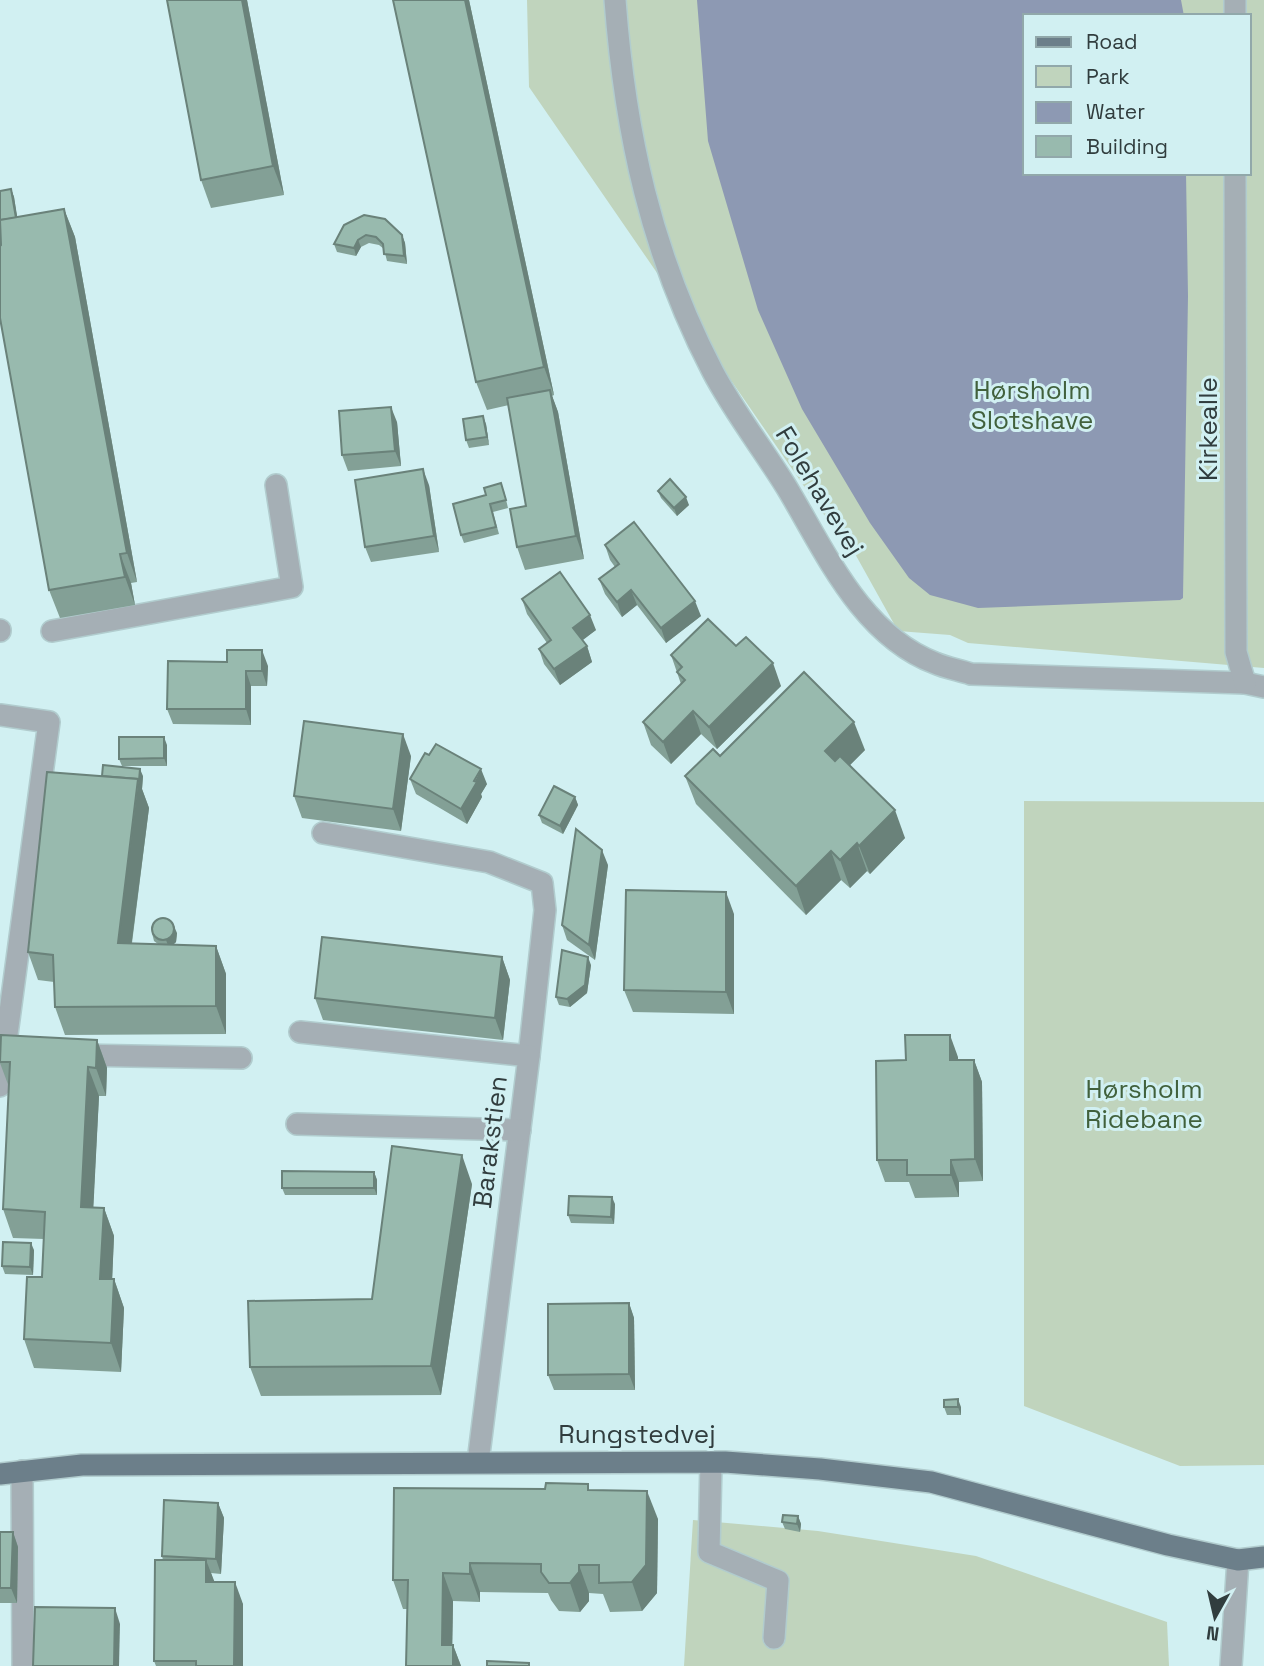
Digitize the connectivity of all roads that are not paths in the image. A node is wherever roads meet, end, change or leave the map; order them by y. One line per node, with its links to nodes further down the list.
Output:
1 (615, 0): 5 (street, Folehavevej)
2 (1236, 175): 5 (street, Kirkealle)
3 (276, 485): 4 (street)
4 (52, 631)
5 (1255, 685)
6 (0, 715): 9 (street)
7 (323, 833): 12 (street)
8 (300, 1032): 12 (street, Barakstien)
9 (4, 1054): 10 (street); 14 (street)
10 (32, 1055)
11 (60, 1055): 13 (street)
12 (529, 1056): 16 (street, Barakstien)
13 (242, 1058)
14 (0, 1086)
15 (297, 1124): 16 (street)
16 (520, 1130): 17 (street, Barakstien)
17 (478, 1462): 18 (main road, Rungstedvej); 19 (main road, Rungstedvej)
18 (711, 1462): 22 (main road, Rungstedvej); 23 (street)
19 (22, 1471): 20 (main road, Rungstedvej); 24 (street)
20 (0, 1474)
21 (1264, 1557): 22 (main road, Rungstedvej)
22 (1238, 1560): 25 (street)
23 (774, 1637)
24 (23, 1666)
25 (1231, 1666)

